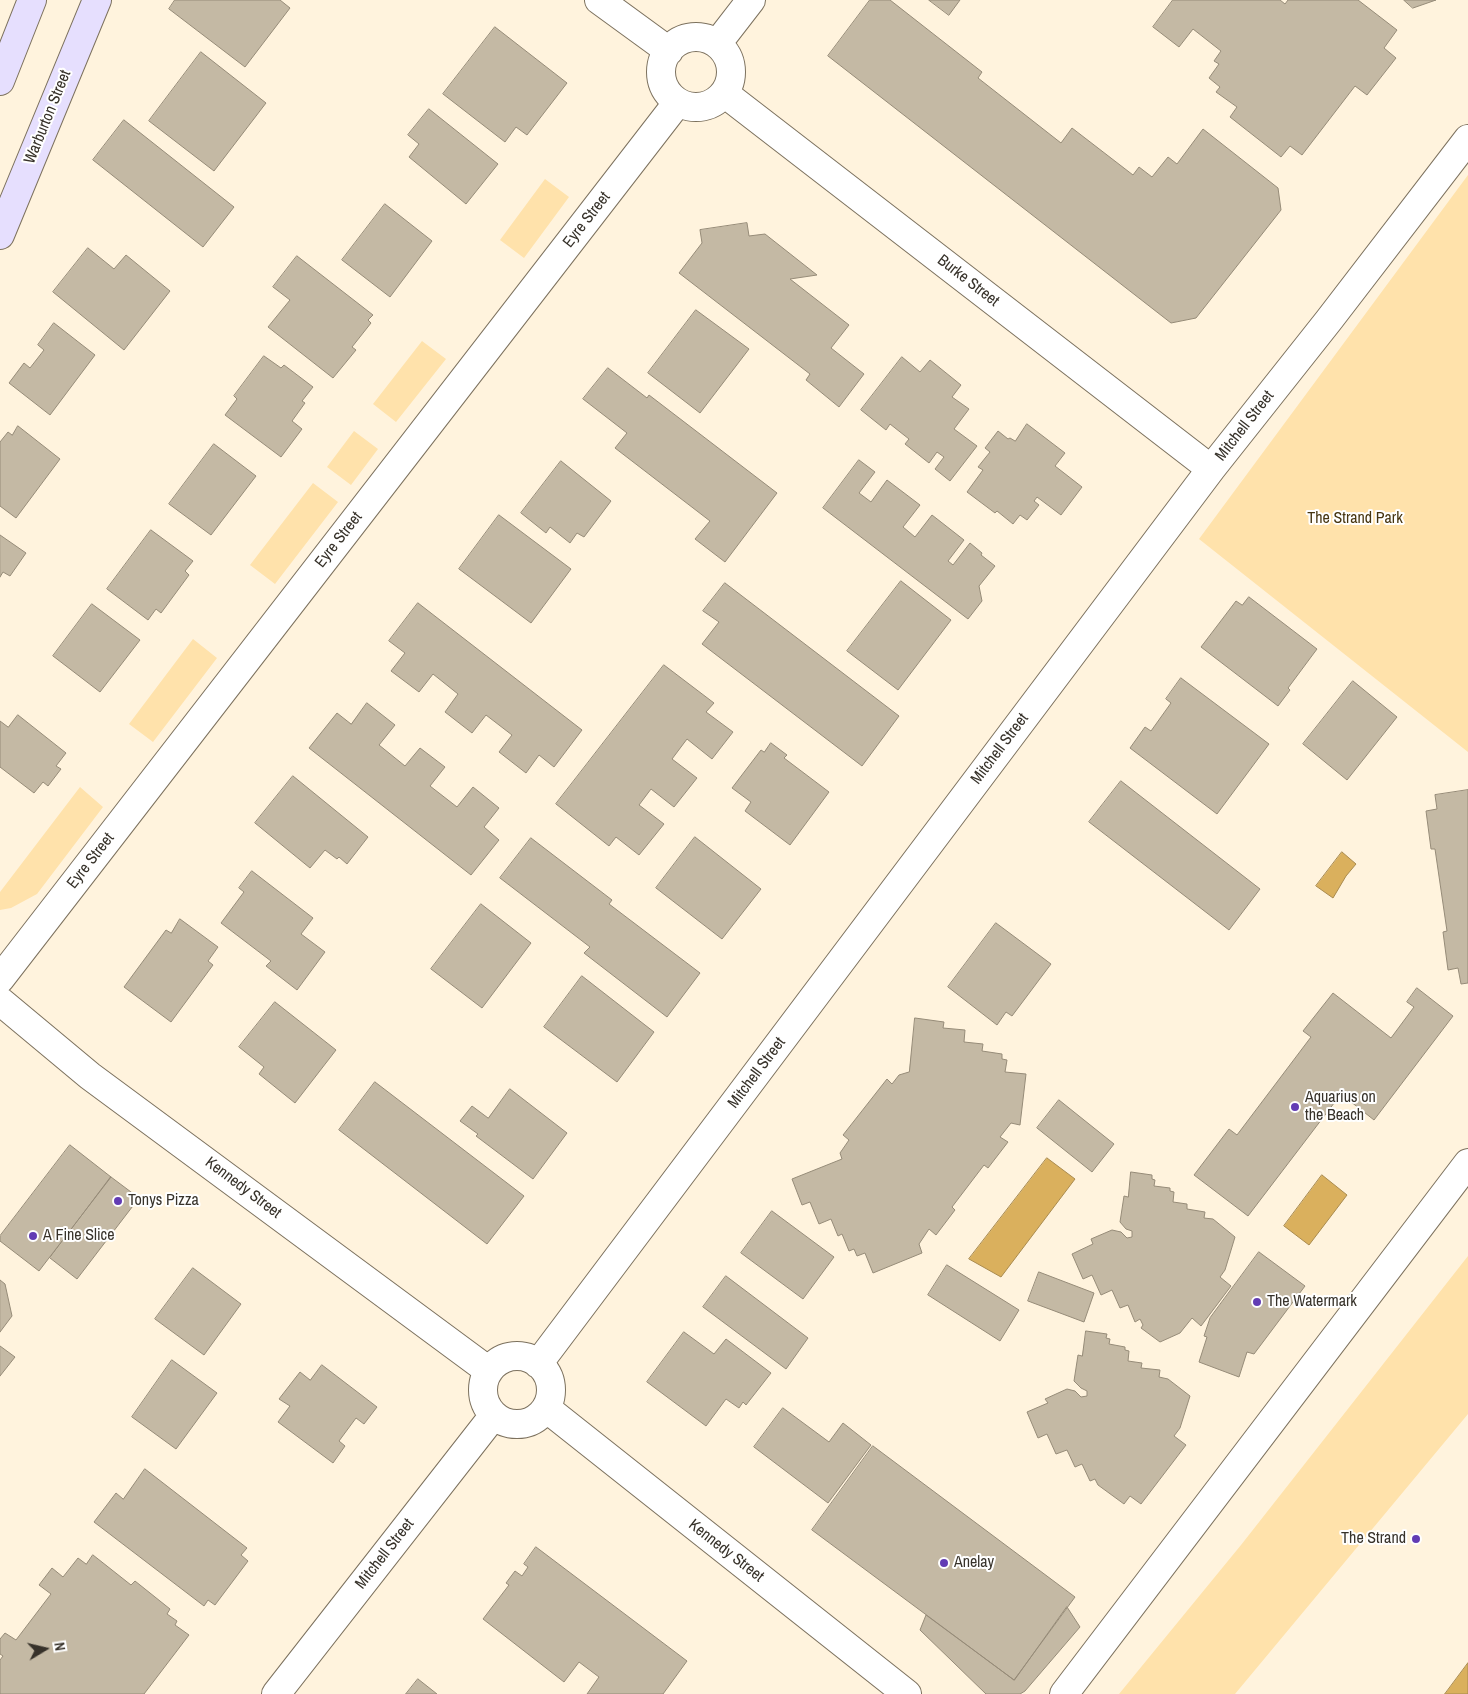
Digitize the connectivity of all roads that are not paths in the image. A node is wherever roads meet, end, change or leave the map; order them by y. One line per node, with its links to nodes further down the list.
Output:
1 (32, 0): 7 (main road)
2 (97, 0): 11 (main road, Warburton Street)
3 (599, 0): 6 (street)
4 (750, 0): 5 (street)
5 (717, 44): 6 (street); 8 (street)
6 (669, 51): 9 (street)
7 (0, 81)
8 (724, 93): 9 (street); 12 (street, Burke Street)
9 (678, 102): 13 (street, Eyre Street)
10 (1468, 139): 12 (street, Mitchell Street)
11 (0, 235)
12 (1211, 469): 16 (street, Mitchell Street)
13 (0, 979)
14 (0, 1002): 17 (street, Kennedy Street)
15 (1468, 1163): 22 (street)
16 (538, 1364): 17 (street); 18 (street)
17 (489, 1371): 19 (street)
18 (546, 1408): 19 (street); 21 (street, Kennedy Street)
19 (494, 1415): 20 (street, Mitchell Street)
20 (276, 1694)
21 (907, 1694)
22 (1064, 1694)

